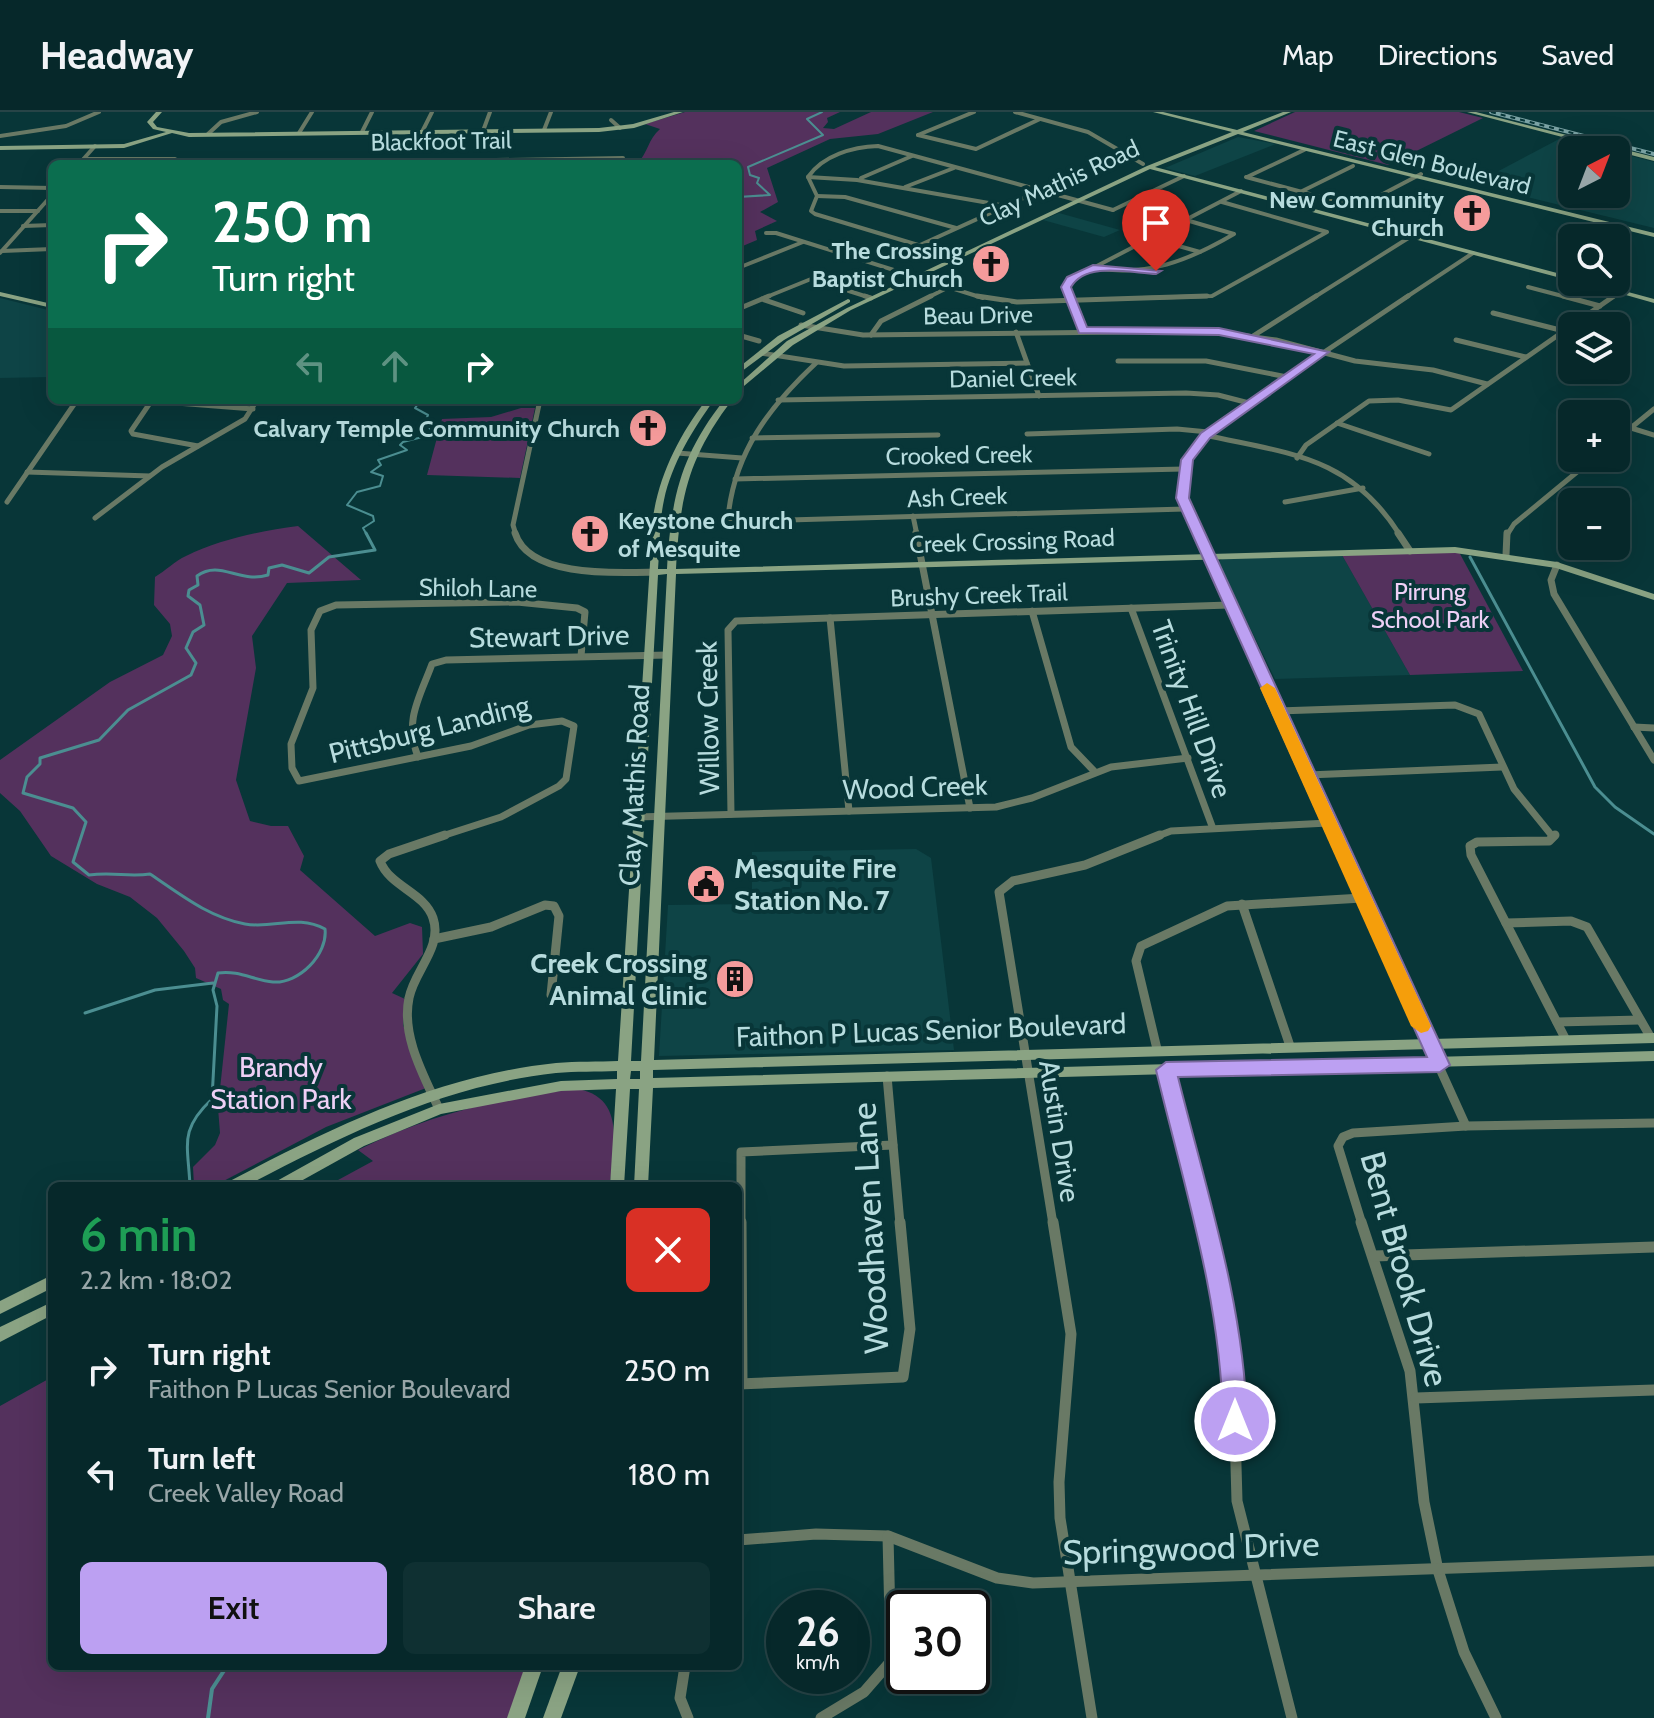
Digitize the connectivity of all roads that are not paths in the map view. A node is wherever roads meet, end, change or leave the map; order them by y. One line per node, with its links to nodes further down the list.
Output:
1 (99, 112): 20 (street)
2 (159, 112): 27 (street)
3 (257, 112): 30 (street)
4 (312, 112): 28 (street)
5 (372, 112): 25 (street)
6 (432, 112): 26 (street)
7 (490, 112): 23 (street)
8 (551, 112): 22 (street)
9 (680, 112): 21 (street)
10 (974, 112): 32 (street)
11 (1015, 112): 17 (street)
12 (1156, 112): 24 (street, East Glen Boulevard)
13 (1171, 112): 24 (street, East Glen Boulevard)
14 (1275, 112): 24 (street, Clay Mathis Road)
15 (1288, 112): 24 (street, Clay Mathis Road)
16 (1470, 112): 41 (street)
17 (1041, 118): 32 (street); 46 (street)
18 (42, 120): 20 (street)
19 (611, 120): 21 (street)
20 (58, 126): 31 (street)
21 (620, 128): 22 (street)
22 (544, 130): 23 (street)
23 (483, 131): 26 (street)
24 (1235, 131): 35 (street, East Glen Boulevard); 45 (street, East Glen Boulevard); 46 (street, Clay Mathis Road)
25 (362, 132): 26 (street); 28 (street)
26 (422, 132)
27 (169, 133): 30 (street); 33 (street)
28 (299, 133): 30 (street)
29 (998, 133): 32 (street)
30 (208, 134)
31 (0, 136)
32 (1008, 136)
33 (95, 146): 34 (street); 40 (street)
34 (0, 148)
35 (1304, 150): 37 (street, East Glen Boulevard); 58 (street)
36 (913, 156): 48 (street); 51 (street); 52 (street)
37 (1333, 156): 45 (street); 49 (street, East Glen Boulevard)
38 (539, 157): 39 (street, Blackfoot Trail); 43 (street, Blackfoot Trail); 44 (street)
39 (623, 158)
40 (84, 159): 42 (street)
41 (1654, 159)
42 (174, 160)
43 (398, 160)
44 (538, 160)
45 (1373, 162): 49 (street, East Glen Boulevard)
46 (1146, 165): 50 (street); 60 (street, Clay Mathis Road); 62 (street, Clay Mathis Road)
47 (1353, 166): 58 (street)
48 (954, 168): 55 (street); 56 (street)
49 (1418, 175): 58 (street); 75 (street, East Glen Boulevard)
50 (1184, 176): 57 (street); 62 (street)
51 (808, 177): 52 (street); 59 (street)
52 (861, 178): 55 (street)
53 (0, 187): 54 (street)
54 (48, 188)
55 (904, 188): 66 (street)
56 (1040, 191): 60 (street); 66 (street)
57 (1241, 191): 64 (street); 65 (street)
58 (1300, 192): 65 (street)
59 (817, 196): 74 (street); 80 (street)
60 (1067, 198): 62 (street); 69 (street, Clay Mathis Road)
61 (48, 199): 63 (street)
62 (1079, 201): 70 (street, Clay Mathis Road)
63 (45, 202): 68 (street)
64 (1222, 202): 71 (street); 100 (street)
65 (1280, 202): 77 (street)
66 (1006, 206): 74 (street)
67 (0, 211): 68 (street)
68 (38, 211): 73 (street)
69 (1031, 215): 70 (street); 84 (street, Clay Mathis Road)
70 (1042, 218): 86 (street, Clay Mathis Road)
71 (1186, 220): 78 (street); 83 (street)
72 (48, 225): 73 (street)
73 (23, 226): 82 (street)
74 (956, 228): 80 (street)
75 (1654, 232)
76 (766, 233): 79 (street)
77 (1410, 237): 85 (street); 116 (street)
78 (1150, 238): 83 (street); 88 (street)
79 (804, 241): 87 (street); 89 (street)
80 (919, 245): 84 (street)
81 (48, 249): 82 (street)
82 (1, 252)
83 (1201, 252): 88 (street)
84 (947, 253): 86 (street); 89 (street, Clay Mathis Road)
85 (1473, 253): 90 (street); 119 (street)
86 (958, 257): 91 (street, Clay Mathis Road)
87 (742, 266)
88 (1093, 268): 100 (street)
89 (906, 273): 91 (street); 95 (street, Clay Mathis Road)
90 (1558, 275)
91 (916, 276): 92 (street); 98 (street, Clay Mathis Road)
92 (949, 287): 100 (street); 113 (street)
93 (1528, 287): 103 (street)
94 (0, 294): 102 (street)
95 (861, 294): 98 (street); 99 (street); 108 (street, Clay Mathis Road)
96 (1630, 295): 101 (street)
97 (1614, 296): 103 (street)
98 (871, 298): 109 (street, Clay Mathis Road)
99 (761, 299): 104 (street); 106 (street)
100 (1071, 301): 111 (street)
101 (1654, 301)
102 (48, 305)
103 (1600, 306): 105 (street)
104 (742, 307)
105 (1591, 312)
106 (803, 313)
107 (1493, 313): 110 (street)
108 (801, 325): 109 (street, Beau Drive); 120 (street, Clay Mathis Road)
109 (812, 329): 113 (street, Beau Drive); 121 (street, Clay Mathis Road)
110 (1558, 329)
111 (1083, 330): 112 (street, Beau Drive); 116 (street, Beau Drive)
112 (1016, 332): 113 (street, Beau Drive); 125 (street)
113 (871, 335)
114 (1558, 335): 122 (street)
115 (742, 336): 118 (street)
116 (1253, 336): 119 (street, Beau Drive)
117 (1456, 340): 122 (street)
118 (759, 341)
119 (1323, 352): 127 (street); 128 (street, Beau Drive)
120 (761, 353): 121 (street); 126 (street, Clay Mathis Road)
121 (773, 356): 124 (street); 129 (street, Clay Mathis Road)
122 (1526, 357): 128 (street)
123 (1118, 361): 127 (street)
124 (816, 363): 125 (street); 131 (street)
125 (1027, 363): 130 (street)
126 (742, 369)
127 (1287, 377): 132 (street)
128 (1487, 384): 142 (street)
129 (742, 385)
130 (1039, 396): 131 (street, Daniel Creek); 132 (street, Daniel Creek)
131 (778, 400): 148 (street)
132 (1249, 403): 145 (street)
133 (74, 404): 156 (street)
134 (150, 404): 149 (street)
135 (190, 404): 140 (street)
136 (255, 404): 140 (street)
137 (539, 404): 172 (street, Creek Crossing Road)
138 (708, 404): 150 (street, Clay Mathis Road)
139 (725, 404): 151 (street, Clay Mathis Road)
140 (253, 409): 149 (street)
141 (1654, 409): 143 (street)
142 (1337, 423): 152 (street); 154 (street)
143 (1631, 428): 147 (street)
144 (1027, 434): 145 (street)
145 (1207, 434): 154 (street); 155 (street)
146 (938, 435): 148 (street)
147 (1654, 435)
148 (752, 438): 153 (street)
149 (198, 446): 158 (street)
150 (677, 453): 151 (street); 172 (street, Clay Mathis Road)
151 (692, 454): 153 (street); 171 (street, Clay Mathis Road)
152 (1429, 454)
153 (742, 458): 159 (street)
154 (1297, 458): 160 (street)
155 (1184, 469): 159 (street, Crooked Creek); 163 (street)
156 (27, 472): 158 (street); 161 (street)
157 (1577, 472): 167 (street)
158 (151, 476): 165 (street)
159 (735, 479): 164 (street, Ash Creek)
160 (1363, 488): 162 (street); 166 (street)
161 (7, 502)
162 (1285, 502)
163 (1185, 509): 164 (street, Ash Creek); 168 (street)
164 (913, 516): 169 (street)
165 (95, 518)
166 (1410, 551): 167 (street, Creek Crossing Road); 168 (street, Creek Crossing Road)
167 (1506, 555): 170 (street, Creek Crossing Road)
168 (1208, 556): 169 (street, Creek Crossing Road); 174 (street)
169 (922, 564): 171 (street, Creek Crossing Road); 177 (street)
170 (1557, 565): 173 (street, Creek Crossing Road); 184 (street)
171 (672, 571): 172 (street, Creek Crossing Road); 181 (street, Clay Mathis Road)
172 (654, 572): 180 (street, Clay Mathis Road)
173 (1653, 595)
174 (1229, 605): 175 (street, Brushy Creek Trail); 183 (street)
175 (1131, 608): 176 (street, Brushy Creek Trail); 189 (street, Trinity Hill Drive)
176 (1032, 611): 177 (street, Brushy Creek Trail); 192 (street)
177 (932, 614): 178 (street, Brushy Creek Trail); 195 (street)
178 (830, 618): 179 (street, Brushy Creek Trail); 196 (street)
179 (732, 622): 197 (street, Willow Creek)
180 (648, 655): 181 (street, Stewart Drive); 182 (street, Stewart Drive); 186 (street, Clay Mathis Road)
181 (668, 655): 187 (street, Clay Mathis Road)
182 (581, 656): 188 (street, Stewart Drive); 194 (street, Shiloh Lane)
183 (1278, 711): 191 (street); 193 (street)
184 (1634, 727): 185 (street); 190 (street)
185 (1654, 728)
186 (642, 745): 187 (street); 198 (street, Clay Mathis Road)
187 (664, 745): 199 (street, Clay Mathis Road)
188 (418, 757): 194 (street, Pittsburg Landing); 207 (street, Pittsburg Landing)
189 (1188, 758): 192 (street, Wood Creek); 201 (street, Trinity Hill Drive)
190 (1654, 760)
191 (1502, 767): 193 (street); 206 (street)
192 (1094, 771): 195 (street, Wood Creek)
193 (1308, 775): 200 (street)
194 (299, 781)
195 (970, 808): 196 (street, Wood Creek)
196 (849, 811): 197 (street, Wood Creek)
197 (731, 814): 199 (street, Wood Creek)
198 (637, 817): 199 (street, Wood Creek); 203 (street, Clay Mathis Road)
199 (661, 817): 202 (street, Clay Mathis Road)
200 (1328, 823): 201 (street, Austin Drive); 204 (street)
201 (1212, 826): 218 (street, Austin Drive)
202 (657, 892): 203 (street); 208 (street, Clay Mathis Road)
203 (633, 894): 209 (street, Clay Mathis Road)
204 (1362, 898): 205 (street); 215 (street)
205 (1242, 904): 216 (street); 217 (street)
206 (1506, 923): 211 (street); 212 (street)
207 (434, 939): 210 (street); 230 (street)
208 (653, 959): 209 (street); 222 (street, Clay Mathis Road)
209 (629, 960): 221 (street, Clay Mathis Road)
210 (551, 995)
211 (1640, 1020): 212 (street); 213 (street)
212 (1557, 1022): 214 (street)
213 (1652, 1038): 214 (street, Faithon P Lucas Senior Boulevard)
214 (1566, 1040): 215 (street, Faithon P Lucas Senior Boulevard)
215 (1430, 1045): 216 (street, Faithon P Lucas Senior Boulevard); 223 (street)
216 (1290, 1046): 217 (street, Faithon P Lucas Senior Boulevard)
217 (1157, 1049): 218 (street, Faithon P Lucas Senior Boulevard)
218 (1025, 1054): 220 (street, Faithon P Lucas Senior Boulevard); 225 (street, Austin Drive)
219 (1654, 1056): 223 (street, Faithon P Lucas Senior Boulevard)
220 (847, 1060): 222 (street, Faithon P Lucas Senior Boulevard); 227 (street)
221 (623, 1064): 222 (street, Faithon P Lucas Senior Boulevard); 229 (street, Clay Mathis Road); 230 (street, Faithon P Lucas Senior Boulevard)
222 (645, 1064): 228 (street, Clay Mathis Road)
223 (1440, 1065): 224 (street, Faithon P Lucas Senior Boulevard); 233 (street)
224 (1166, 1070): 225 (street, Faithon P Lucas Senior Boulevard); 253 (street)
225 (1028, 1072): 226 (street, Faithon P Lucas Senior Boulevard); 254 (street, Austin Drive)
226 (887, 1076): 227 (street, Faithon P Lucas Senior Boulevard); 234 (street, Woodhaven Lane)
227 (848, 1077): 228 (street, Faithon P Lucas Senior Boulevard)
228 (644, 1083): 229 (street, Faithon P Lucas Senior Boulevard); 238 (street, Clay Mathis Road)
229 (622, 1084): 231 (street, Faithon P Lucas Senior Boulevard); 237 (street, Clay Mathis Road)
230 (432, 1093): 231 (street); 235 (street, Faithon P Lucas Senior Boulevard)
231 (439, 1109): 236 (street, Faithon P Lucas Senior Boulevard)
232 (1654, 1123): 233 (street, Bent Brook Drive)
233 (1466, 1126): 241 (street, Bent Brook Drive)
234 (893, 1145): 239 (street); 246 (street, Woodhaven Lane)
235 (240, 1182)
236 (287, 1182)
237 (617, 1182)
238 (641, 1182)
239 (741, 1182)
240 (1654, 1247): 241 (street)
241 (1374, 1256): 248 (street, Bent Brook Drive)
242 (48, 1283): 243 (street)
243 (0, 1308)
244 (48, 1310): 245 (street)
245 (0, 1335)
246 (742, 1384)
247 (1654, 1390): 248 (street)
248 (1416, 1398): 252 (street, Bent Brook Drive)
249 (888, 1536): 250 (street, Springwood Drive); 254 (street, Springwood Drive); 261 (street)
250 (742, 1540)
251 (1654, 1561): 252 (street, Springwood Drive)
252 (1438, 1568): 253 (street, Springwood Drive); 264 (street, Bent Brook Drive)
253 (1253, 1573): 254 (street, Springwood Drive); 263 (street)
254 (1070, 1581): 262 (street, Austin Drive)
255 (533, 1670): 258 (street)
256 (570, 1670): 259 (street)
257 (684, 1670): 260 (street)
258 (516, 1718)
259 (552, 1718)
260 (688, 1718)
261 (821, 1718)
262 (1092, 1718)
263 (1292, 1718)
264 (1496, 1718)

